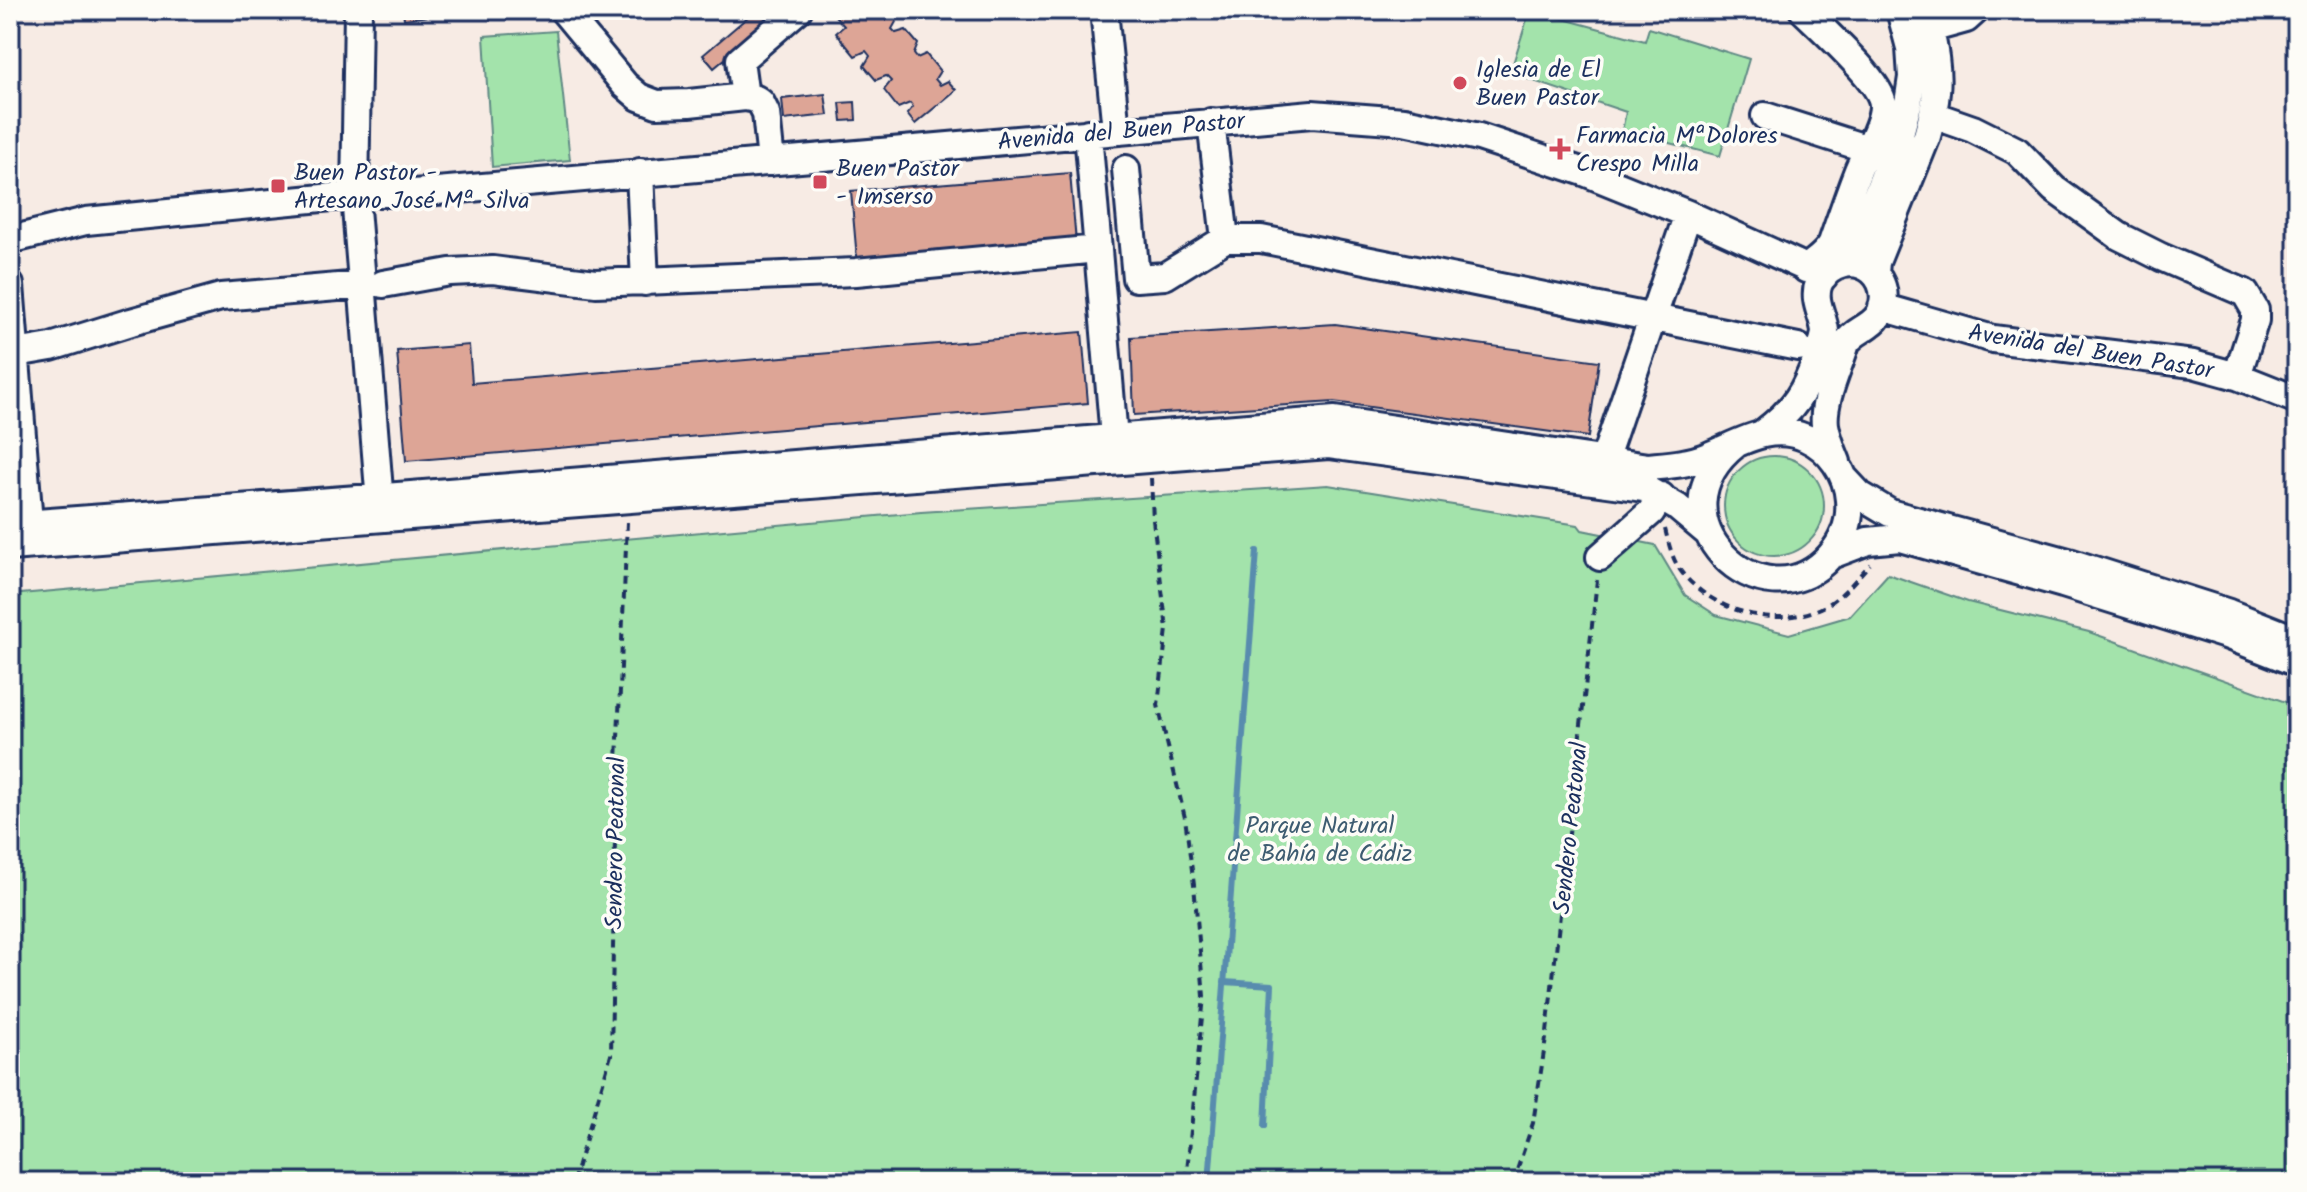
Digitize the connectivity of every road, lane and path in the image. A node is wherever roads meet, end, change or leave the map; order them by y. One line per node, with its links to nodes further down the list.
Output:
1 (358, 10): 19 (street)
2 (563, 10): 9 (street)
3 (798, 10): 9 (street)
4 (1104, 10): 13 (street)
5 (1803, 10): 15 (street)
6 (1900, 10): 24 (street)
7 (1976, 10): 8 (street)
8 (1928, 20): 10 (street)
9 (745, 97): 16 (street)
10 (1933, 115): 25 (street); 35 (street)
11 (1765, 116): 15 (street)
12 (1211, 122): 13 (street, Avenida del Buen Pastor); 20 (street, Avenida del Buen Pastor); 21 (street)
13 (1116, 130): 14 (street, Avenida del Buen Pastor)
14 (1088, 133): 16 (street, Avenida del Buen Pastor); 23 (street)
15 (1868, 149): 24 (street)
16 (771, 162): 18 (street, Avenida del Buen Pastor)
17 (1126, 169): 21 (street)
18 (640, 172): 19 (street, Avenida del Buen Pastor); 26 (street)
19 (355, 196): 22 (street, Avenida del Buen Pastor); 27 (street)
20 (1688, 214): 24 (street, Avenida del Buen Pastor); 31 (street)
21 (1225, 239): 31 (street)
22 (10, 240)
23 (1098, 249): 26 (street); 38 (street)
24 (1823, 270): 25 (street); 30 (street)
25 (1875, 274): 29 (street)
26 (645, 282): 27 (street)
27 (372, 284): 34 (street); 44 (street)
28 (10, 285): 34 (street)
29 (1882, 307): 32 (street); 35 (street, Avenida del Buen Pastor)
30 (1820, 312): 32 (street); 37 (street)
31 (1652, 318): 33 (street); 41 (street)
32 (1861, 330): 42 (street)
33 (1798, 347)
34 (12, 354): 46 (street)
35 (2237, 376): 36 (street, Avenida del Buen Pastor)
36 (2297, 400)
37 (1763, 433): 39 (street); 42 (street)
38 (1114, 438): 41 (street); 44 (street)
39 (1736, 444): 41 (street); 47 (street)
40 (1146, 459): 43 (street); 45 (street); 55 (path)
41 (1604, 460)
42 (1841, 472): 49 (street); 52 (street)
43 (1656, 504): 47 (street); 50 (street); 51 (path)
44 (380, 508): 45 (street); 46 (street); 48 (street)
45 (631, 514): 54 (path, Sendero Peatonal)
46 (19, 524)
47 (1708, 533): 49 (street)
48 (10, 547)
49 (1831, 555): 53 (street)
50 (1600, 557): 56 (path, Sendero Peatonal)
51 (1879, 559)
52 (2297, 640)
53 (2297, 663)
54 (573, 1182)
55 (1186, 1182)
56 (1513, 1182)

